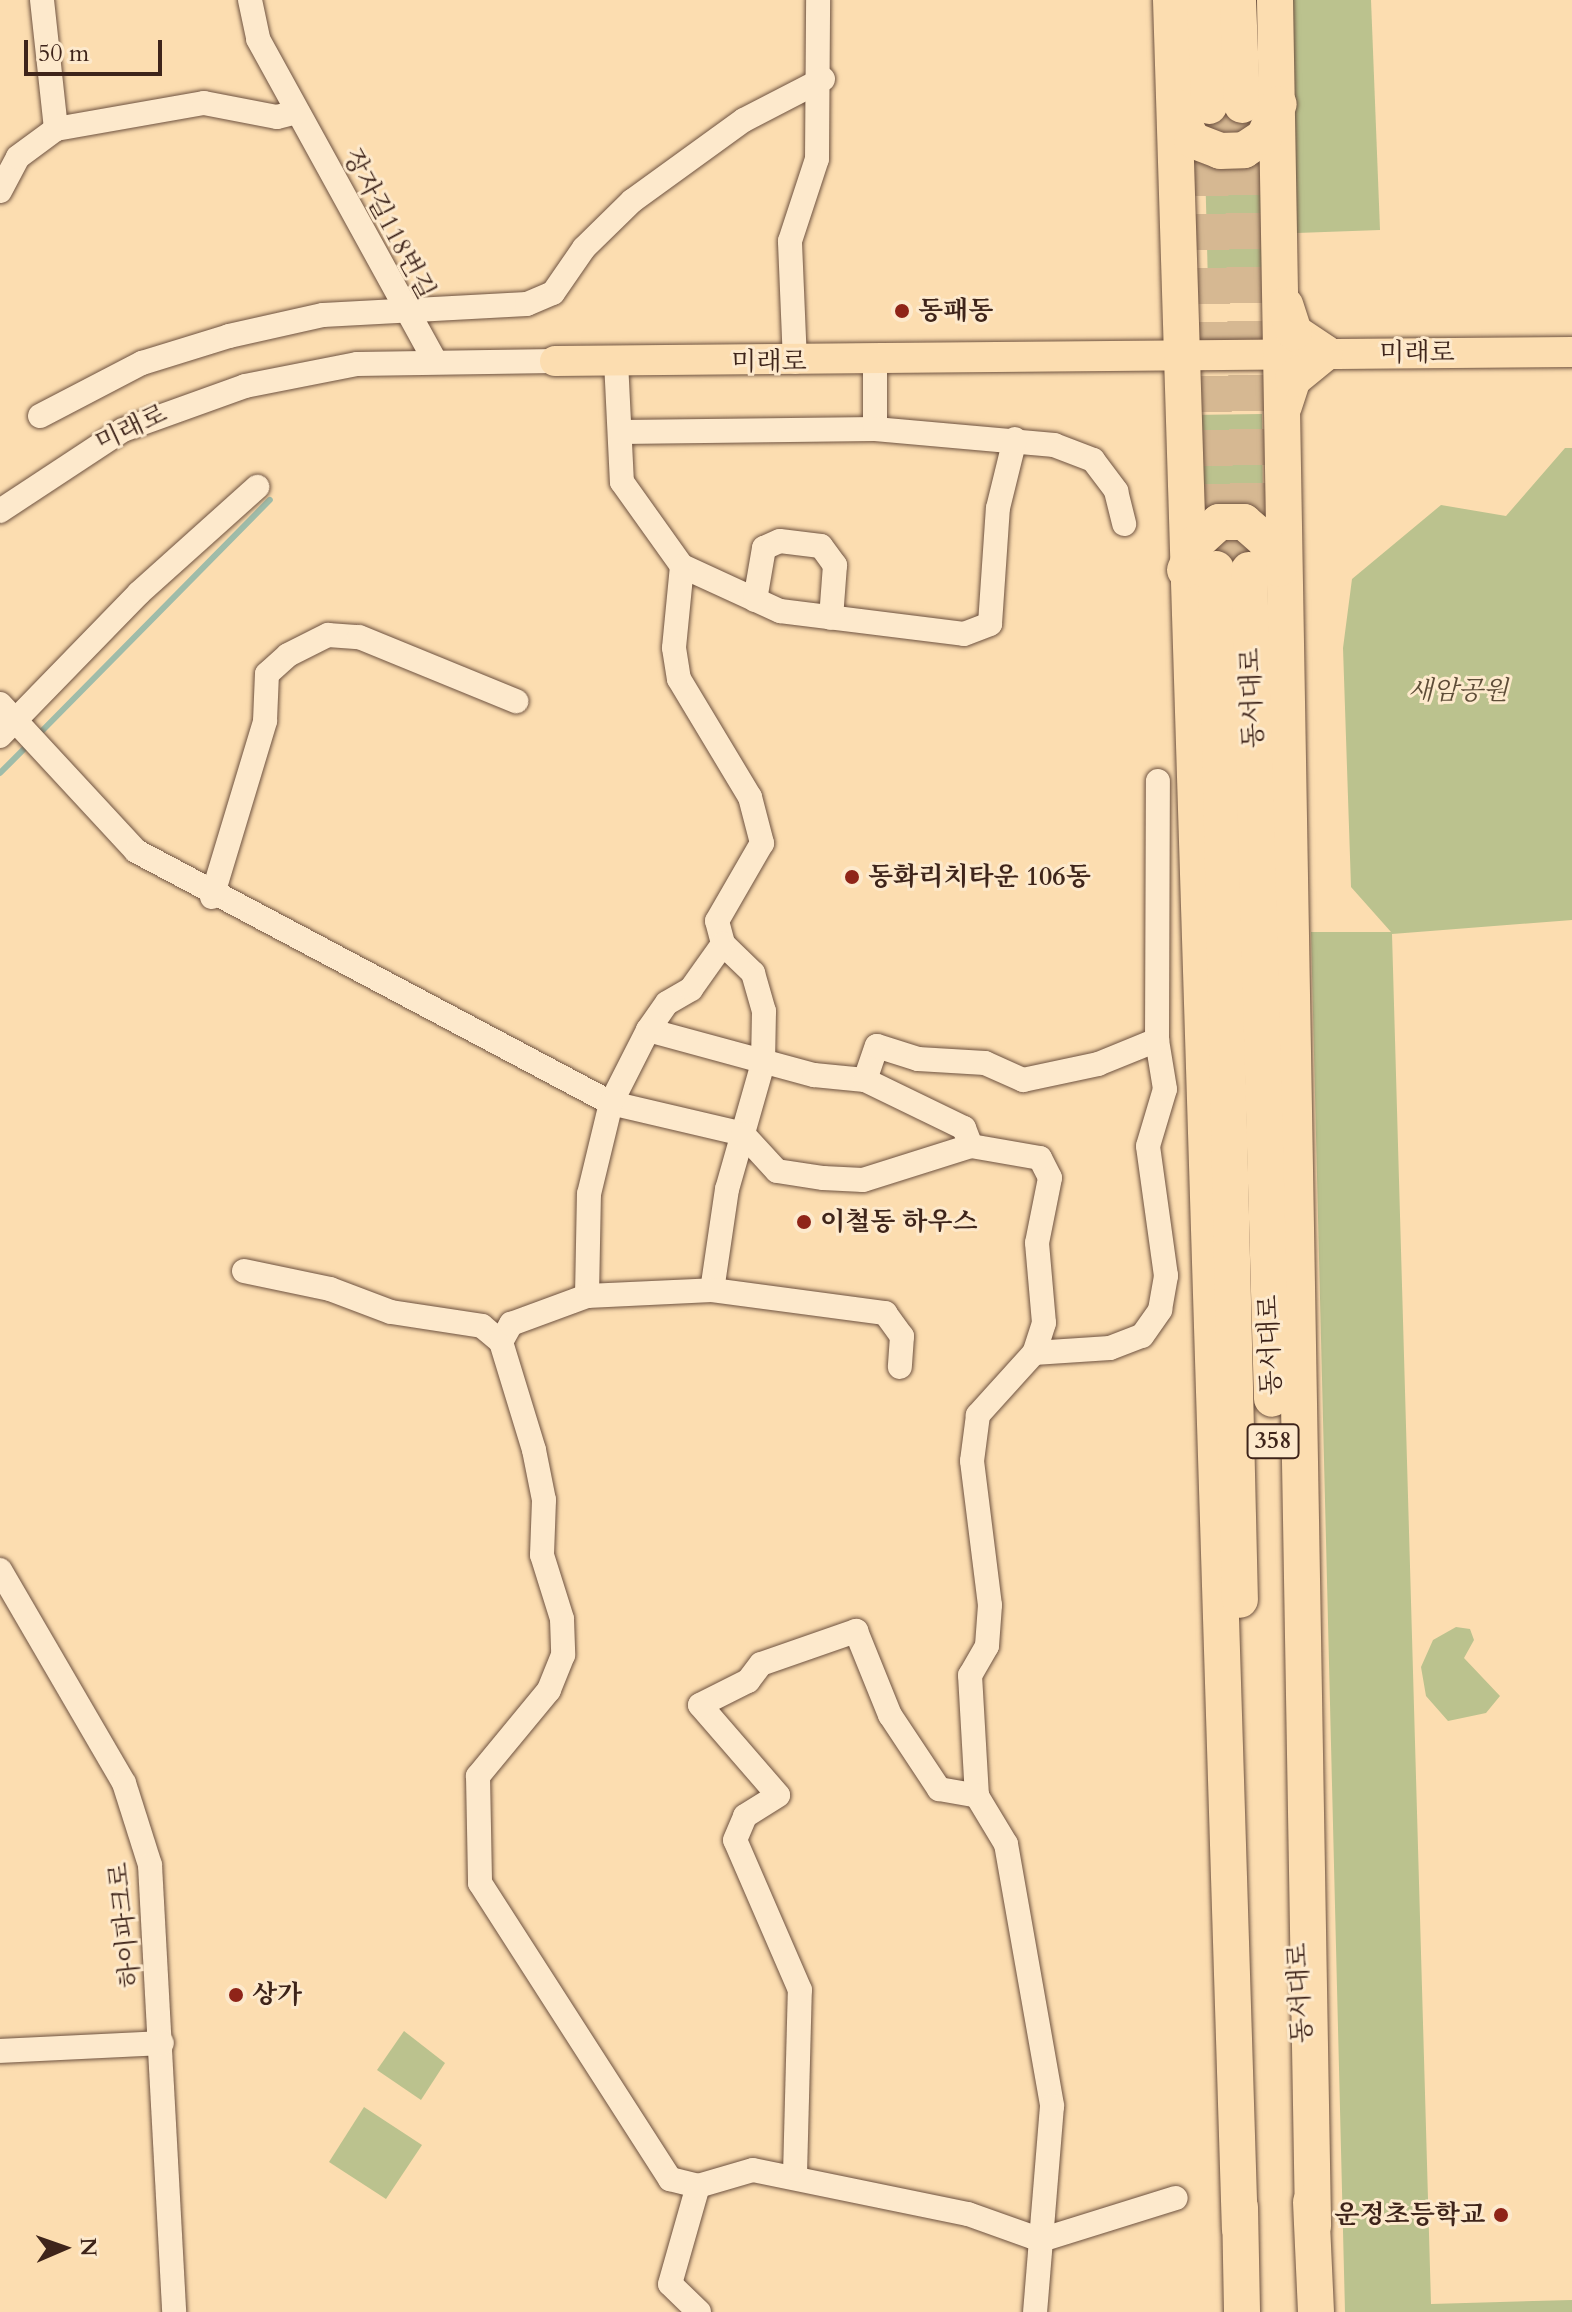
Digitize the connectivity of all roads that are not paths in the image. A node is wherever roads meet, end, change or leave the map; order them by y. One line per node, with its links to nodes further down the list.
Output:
1 (42, 0): 12 (street)
2 (250, 0): 11 (street, 장자길118번길)
3 (818, 0): 8 (street)
4 (1171, 0): 10 (highway)
5 (1205, 0): 10 (highway)
6 (1238, 0): 10 (highway)
7 (1275, 0): 9 (highway)
8 (823, 79): 15 (street); 24 (street)
9 (1279, 104): 10 (highway); 14 (highway)
10 (1209, 106): 19 (highway)
11 (297, 112): 12 (street); 15 (street, 장자길118번길)
12 (56, 129): 13 (street)
13 (0, 191)
14 (1284, 298): 17 (highway); 18 (highway)
15 (402, 309): 20 (street, 장자길118번길); 25 (street)
16 (1572, 352): 18 (main road, 미래로)
17 (1283, 353): 18 (main road, 미래로); 19 (main road, 미래로); 26 (highway)
18 (1325, 353): 26 (highway)
19 (1183, 355): 23 (main road, 미래로); 34 (highway)
20 (435, 361): 21 (street, 미래로); 31 (street, 미래로)
21 (555, 361): 22 (main road, 미래로)
22 (616, 361): 24 (main road, 미래로); 28 (street)
23 (875, 361): 24 (main road, 미래로); 27 (street)
24 (795, 362)
25 (40, 416)
26 (1282, 416): 34 (highway)
27 (875, 429): 28 (street); 29 (street)
28 (621, 432): 33 (street)
29 (1015, 439): 32 (street); 36 (street)
30 (257, 487): 38 (street)
31 (0, 511)
32 (1124, 524)
33 (682, 566): 35 (street); 41 (street)
34 (1232, 570): 66 (highway); 67 (highway)
35 (755, 600): 36 (street); 36 (street)
36 (831, 618)
37 (516, 701): 40 (street)
38 (10, 723): 40 (street)
39 (1158, 781): 43 (street)
40 (212, 897): 46 (street)
41 (723, 944): 42 (street); 44 (street)
42 (648, 1030): 44 (street); 46 (street)
43 (1157, 1040): 45 (street); 53 (street)
44 (763, 1063): 45 (street); 47 (street)
45 (865, 1080): 48 (street)
46 (611, 1103): 47 (street); 51 (street)
47 (743, 1134): 48 (street); 50 (street)
48 (971, 1146): 53 (street)
49 (244, 1271): 52 (street)
50 (712, 1290): 51 (street); 54 (street)
51 (587, 1296): 52 (street)
52 (501, 1342): 60 (street)
53 (1034, 1353): 56 (street)
54 (900, 1367)
55 (0, 1570): 57 (street, 하이파크로)
56 (977, 1796): 59 (street); 62 (street)
57 (162, 2043): 58 (street); 63 (street, 하이파크로)
58 (0, 2051)
59 (795, 2175): 60 (street); 62 (street)
60 (698, 2186): 64 (street)
61 (1176, 2198): 62 (street)
62 (1041, 2240): 65 (street)
63 (174, 2312)
64 (699, 2312)
65 (1035, 2312)
66 (1242, 2312)
67 (1316, 2312)

